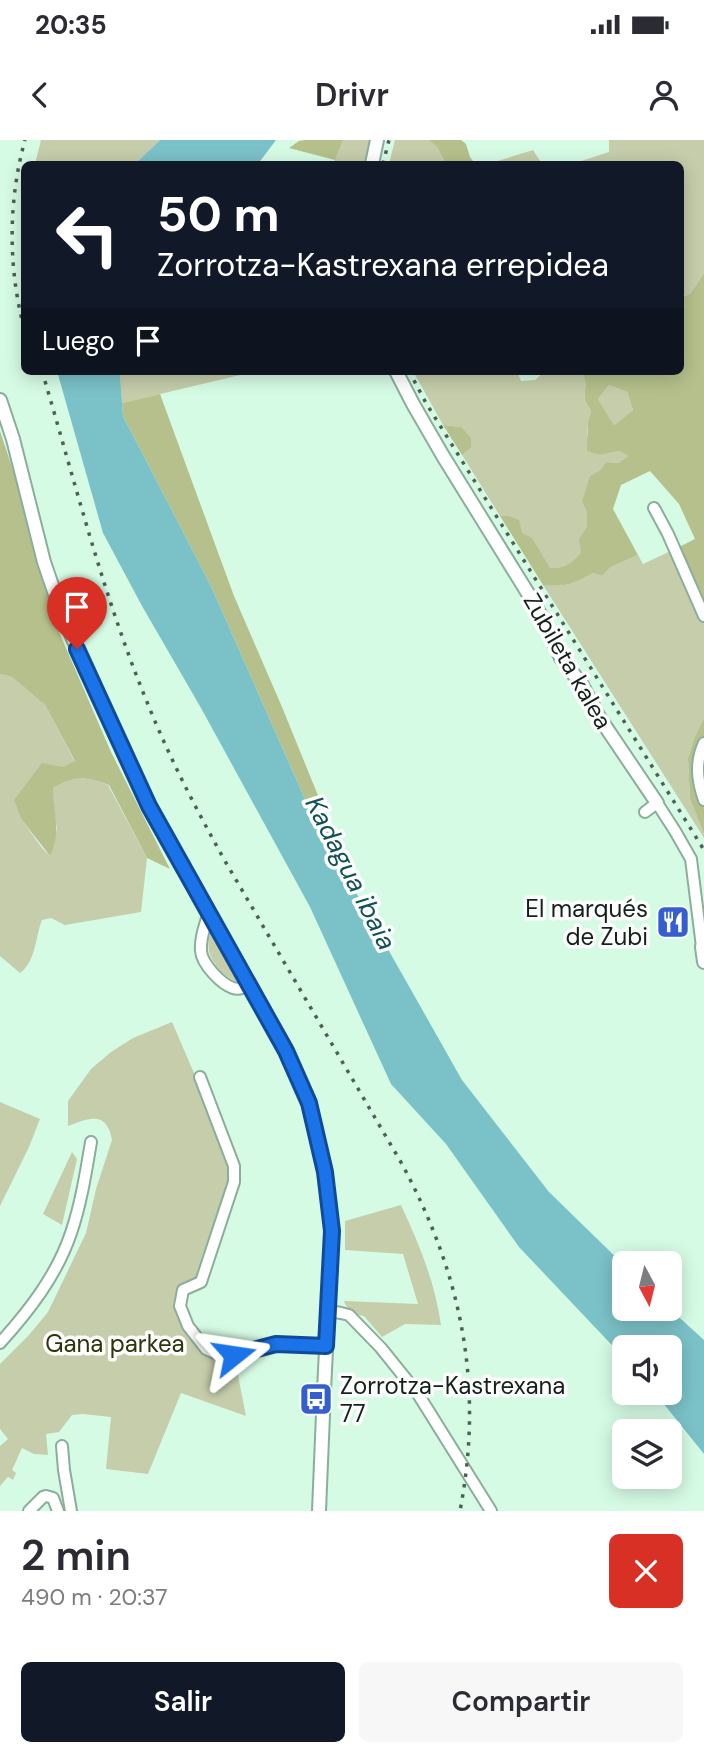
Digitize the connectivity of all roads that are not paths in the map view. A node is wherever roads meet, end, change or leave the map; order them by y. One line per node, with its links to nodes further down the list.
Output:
1 (377, 140): 2 (street)
2 (373, 161)
3 (398, 375): 9 (street, Zubileta kalea)
4 (0, 400): 11 (street)
5 (654, 508): 6 (street)
6 (704, 616)
7 (704, 743): 8 (street)
8 (704, 800)
9 (657, 803): 10 (street); 12 (street, Zubileta kalea)
10 (645, 812)
11 (209, 912): 14 (street); 14 (street)
12 (702, 947): 13 (street, Zubileta kalea)
13 (704, 962)
14 (249, 985): 17 (street)
15 (200, 1077): 19 (street)
16 (91, 1142): 18 (street)
17 (329, 1311): 19 (street); 25 (street)
18 (0, 1343)
19 (326, 1346): 24 (street)
20 (62, 1446): 23 (street)
21 (29, 1511): 22 (street)
22 (58, 1511)
23 (71, 1511)
24 (319, 1511)
25 (491, 1511)

